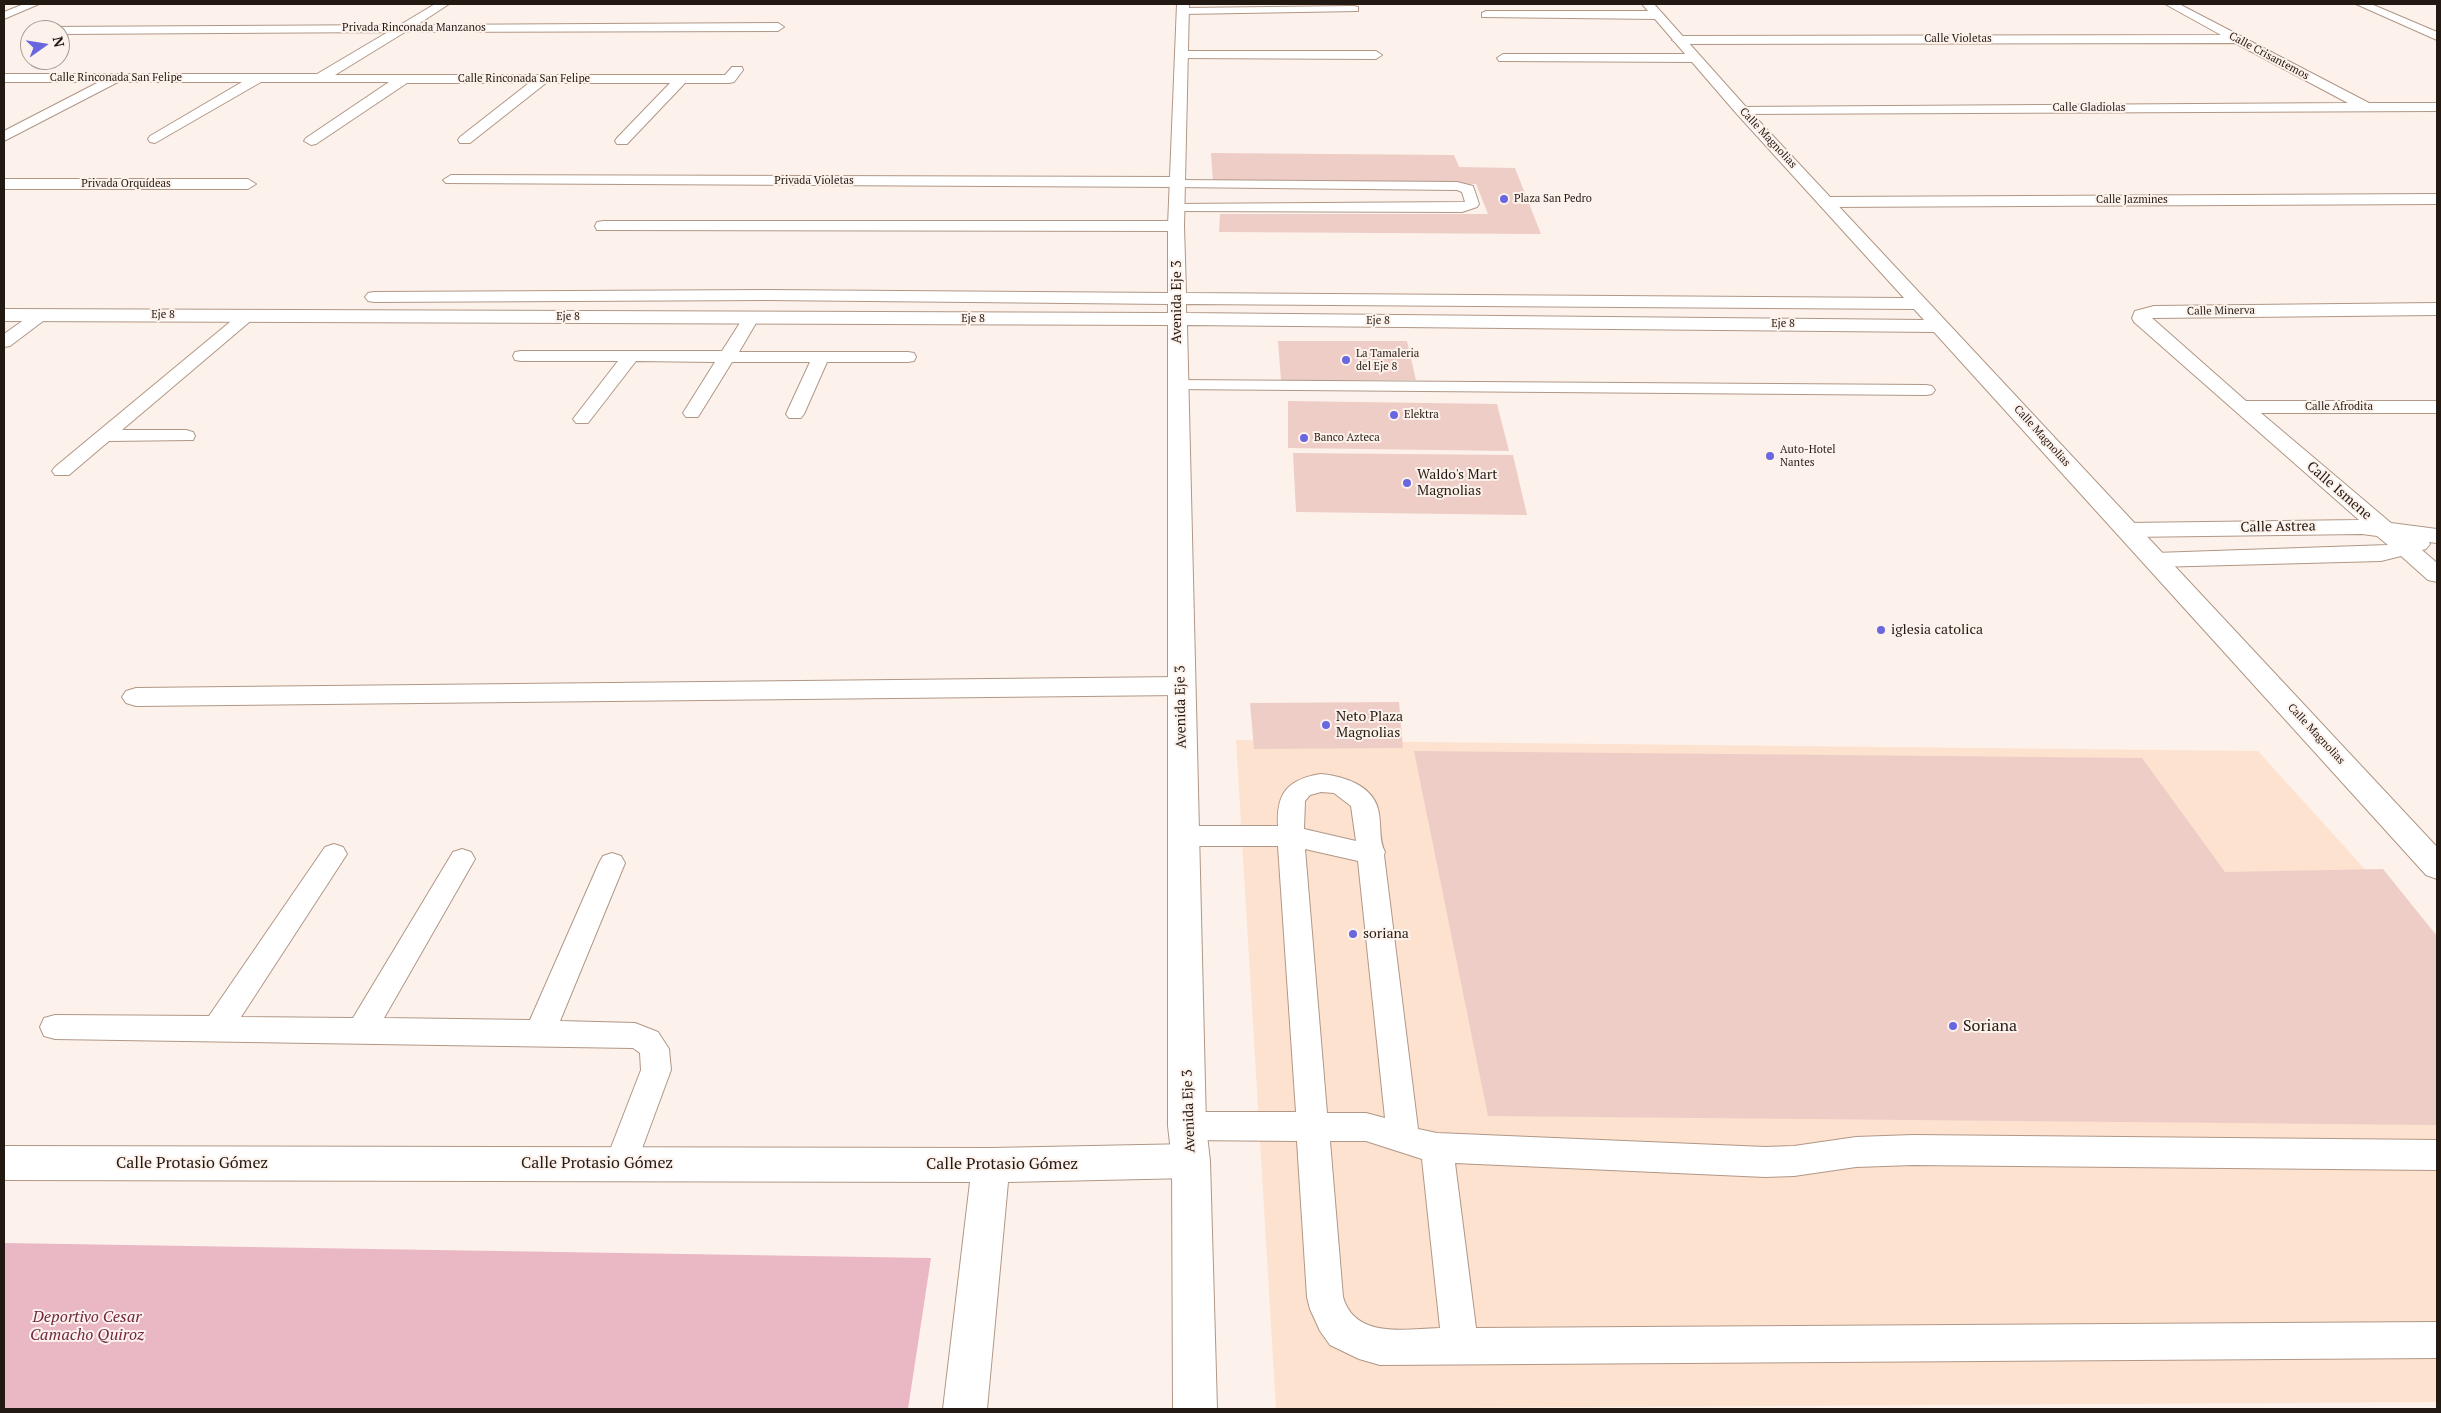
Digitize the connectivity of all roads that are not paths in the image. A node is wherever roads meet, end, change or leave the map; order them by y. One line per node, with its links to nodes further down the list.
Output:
1 (33, 4): 9 (street)
2 (443, 4): 11 (street, Calle Rinconada San Felipe)
3 (2171, 4): 14 (street, Calle Crisantemos)
4 (2362, 4): 13 (street)
5 (1183, 7): 6 (street); 16 (street, Avenida Eje 3)
6 (1354, 9)
7 (1653, 10): 8 (street); 15 (street, Calle Magnolias)
8 (1486, 15)
9 (4, 16)
10 (778, 27): 11 (street, Privada Rinconada Manzanos)
11 (402, 28): 12 (street, Privada Rinconada Manzanos); 21 (street, Calle Rinconada San Felipe)
12 (70, 30)
13 (2437, 36)
14 (2237, 39): 15 (street, Calle Violetas); 29 (street, Calle Crisantemos)
15 (1678, 40): 19 (street, Calle Magnolias)
16 (1183, 55): 17 (street); 38 (street, Avenida Eje 3)
17 (1376, 55)
18 (1503, 58): 19 (street)
19 (1694, 58): 31 (street, Calle Magnolias)
20 (4, 69): 21 (street, Calle Rinconada San Felipe)
21 (334, 69): 25 (street, Calle Rinconada San Felipe); 28 (street, Calle Rinconada San Felipe)
22 (4, 78): 23 (street, Calle Rinconada San Felipe)
23 (116, 78): 24 (street, Calle Rinconada San Felipe); 32 (street)
24 (259, 78): 25 (street, Calle Rinconada San Felipe); 33 (street)
25 (318, 78): 26 (street, Calle Rinconada San Felipe)
26 (403, 78): 27 (street, Calle Rinconada San Felipe); 35 (street)
27 (542, 79): 28 (street, Calle Rinconada San Felipe); 34 (street)
28 (681, 79): 36 (street)
29 (2367, 108): 30 (street, Calle Gladiolas); 31 (street, Calle Gladiolas)
30 (2437, 108)
31 (1741, 110): 42 (street, Calle Magnolias)
32 (4, 137)
33 (156, 139)
34 (465, 140)
35 (311, 141)
36 (622, 141)
37 (451, 180): 38 (street, Privada Violetas)
38 (1177, 183): 43 (street, Avenida Eje 3); 43 (lane)
39 (4, 184): 40 (street, Privada Orquídeas)
40 (248, 184)
41 (2437, 198): 42 (street, Calle Jazmines)
42 (1827, 202): 47 (street, Calle Magnolias)
43 (1177, 207): 45 (street, Avenida Eje 3)
44 (603, 226): 45 (street)
45 (1176, 226): 48 (street, Avenida Eje 3)
46 (353, 297): 48 (street, Eje 8)
47 (1922, 304): 48 (street, Eje 8); 54 (street, Calle Magnolias)
48 (1178, 309): 53 (street, Eje 8); 54 (street, Eje 8); 61 (street, Avenida Eje 3)
49 (2437, 309): 63 (street, Calle Minerva)
50 (4, 315): 51 (street, Eje 8)
51 (41, 315): 52 (street, Eje 8); 55 (lane)
52 (248, 316): 53 (street, Eje 8); 68 (lane)
53 (751, 318): 58 (lane)
54 (1942, 326): 72 (street, Calle Magnolias)
55 (4, 342)
56 (521, 356): 57 (lane)
57 (631, 356): 58 (lane); 67 (lane)
58 (727, 356): 59 (lane); 65 (lane)
59 (821, 356): 60 (lane); 66 (lane)
60 (908, 357)
61 (1177, 385): 62 (lane); 76 (street, Avenida Eje 3)
62 (1926, 390)
63 (2241, 407): 64 (street, Calle Afrodita); 71 (street, Calle Ismene)
64 (2437, 407)
65 (692, 413)
66 (795, 414)
67 (582, 419)
68 (103, 435): 69 (lane); 70 (lane)
69 (186, 436)
70 (62, 471)
71 (2382, 528): 72 (street, Calle Astrea); 73 (street, Calle Astrea)
72 (2128, 530): 74 (street, Calle Magnolias)
73 (2423, 540): 74 (street); 75 (street)
74 (2155, 560): 84 (street, Calle Magnolias)
75 (2437, 575)
76 (1180, 686): 77 (street); 78 (street, Avenida Eje 3)
77 (136, 697)
78 (1184, 836): 79 (lane); 91 (street, Avenida Eje 3)
79 (1291, 836): 80 (lane); 80 (lane); 89 (lane)
80 (1372, 852): 90 (lane)
81 (334, 854): 86 (lane)
82 (462, 859): 87 (lane)
83 (612, 863): 88 (lane)
84 (2437, 866)
85 (55, 1027): 86 (lane)
86 (217, 1029): 87 (lane)
87 (362, 1029): 88 (lane)
88 (540, 1032): 95 (lane)
89 (1313, 1125): 90 (lane); 91 (lane); 98 (lane)
90 (1403, 1138): 92 (lane)
91 (1189, 1144): 96 (street, Calle Protasio Gómez); 100 (street, Avenida Eje 3)
92 (1437, 1148): 93 (lane); 98 (lane)
93 (2437, 1155)
94 (4, 1163): 95 (street, Calle Protasio Gómez)
95 (622, 1163): 96 (street, Calle Protasio Gómez)
96 (991, 1165): 99 (street)
97 (2437, 1340): 98 (lane)
98 (1460, 1346)
99 (965, 1409)
100 (1195, 1409)

